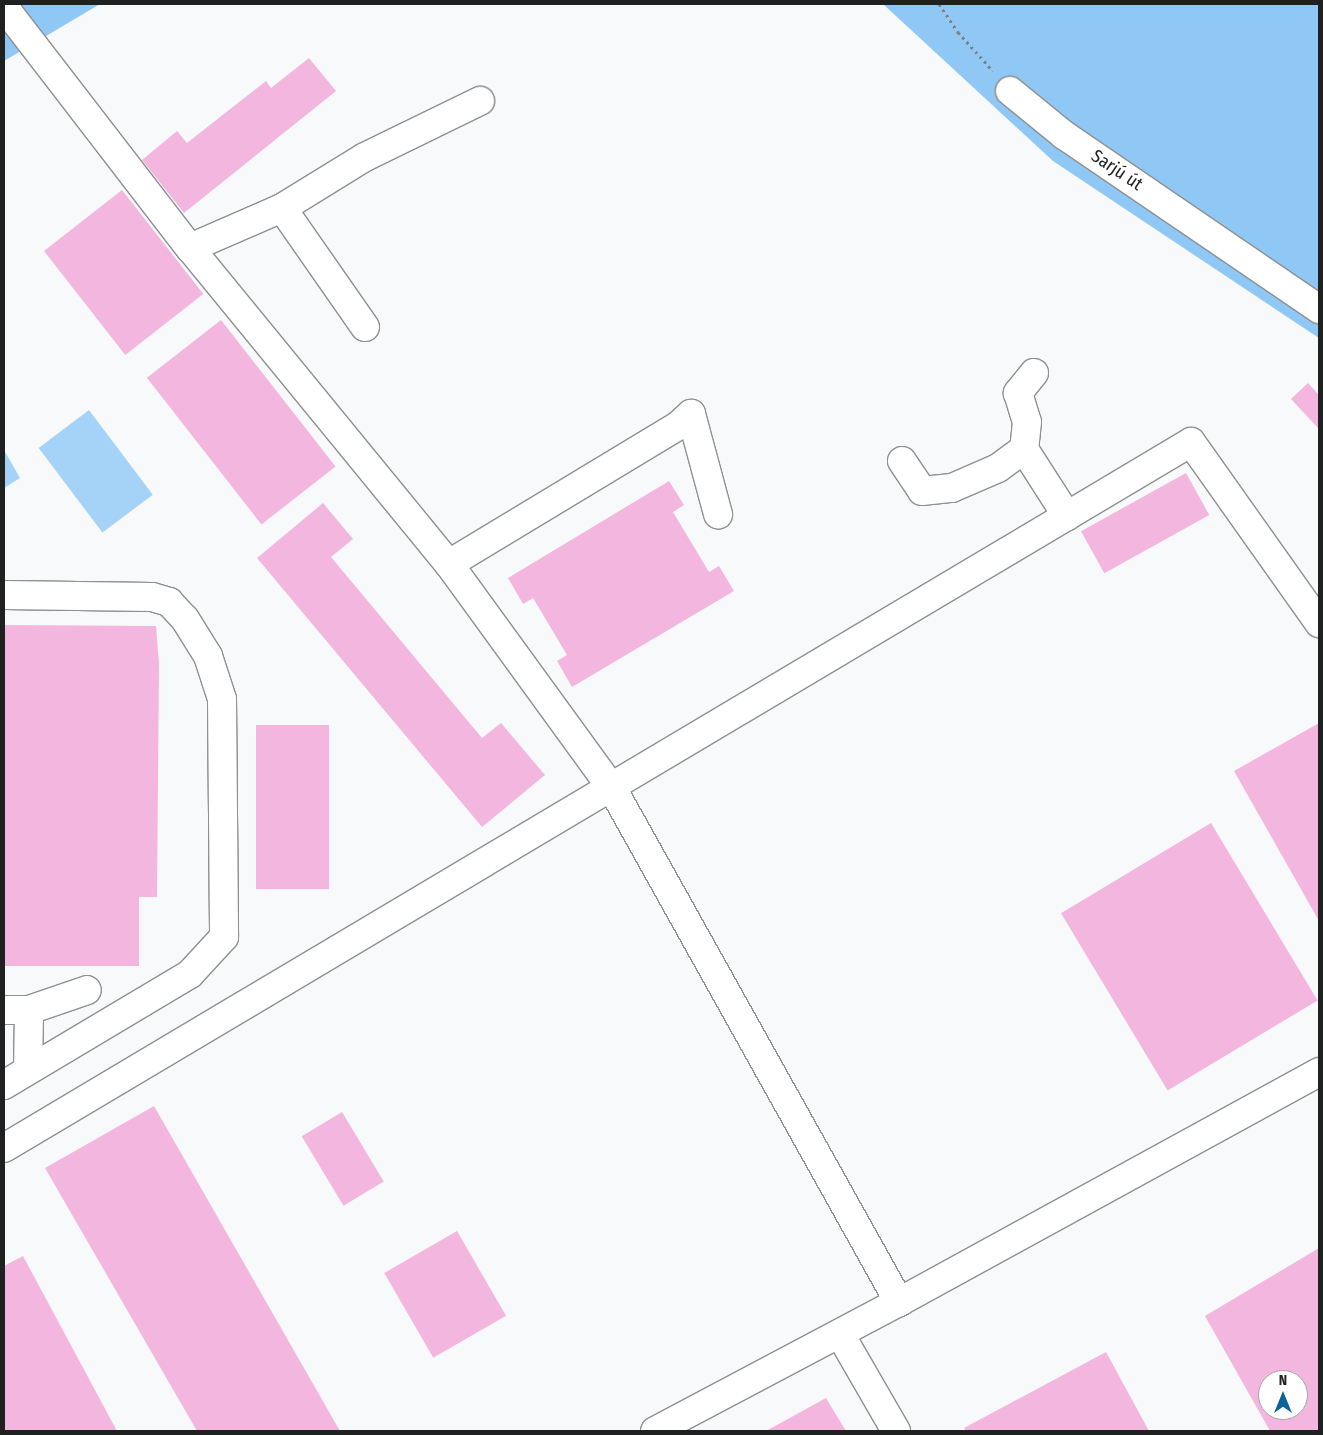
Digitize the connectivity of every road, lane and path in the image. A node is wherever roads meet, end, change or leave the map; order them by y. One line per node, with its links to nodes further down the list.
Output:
1 (939, 4): 3 (path)
2 (6, 13): 6 (lane)
3 (1010, 91): 7 (lane, Sarjú út)
4 (480, 101): 5 (lane)
5 (282, 208): 6 (lane); 8 (lane)
6 (190, 248): 14 (lane)
7 (1319, 309)
8 (365, 327)
9 (1034, 373): 10 (lane)
10 (1024, 449): 11 (lane); 13 (lane)
11 (902, 462)
12 (718, 514): 14 (lane)
13 (1067, 516): 16 (lane); 17 (lane)
14 (450, 564): 17 (lane)
15 (4, 595): 20 (lane)
16 (1319, 622)
17 (612, 788): 23 (lane); 24 (lane)
18 (87, 990): 19 (lane)
19 (16, 1010): 20 (lane)
20 (28, 1070): 22 (lane)
21 (1319, 1072): 24 (lane)
22 (4, 1085)
23 (4, 1148)
24 (899, 1302): 25 (lane)
25 (840, 1334): 26 (lane); 27 (lane)
26 (654, 1431)
27 (896, 1431)

